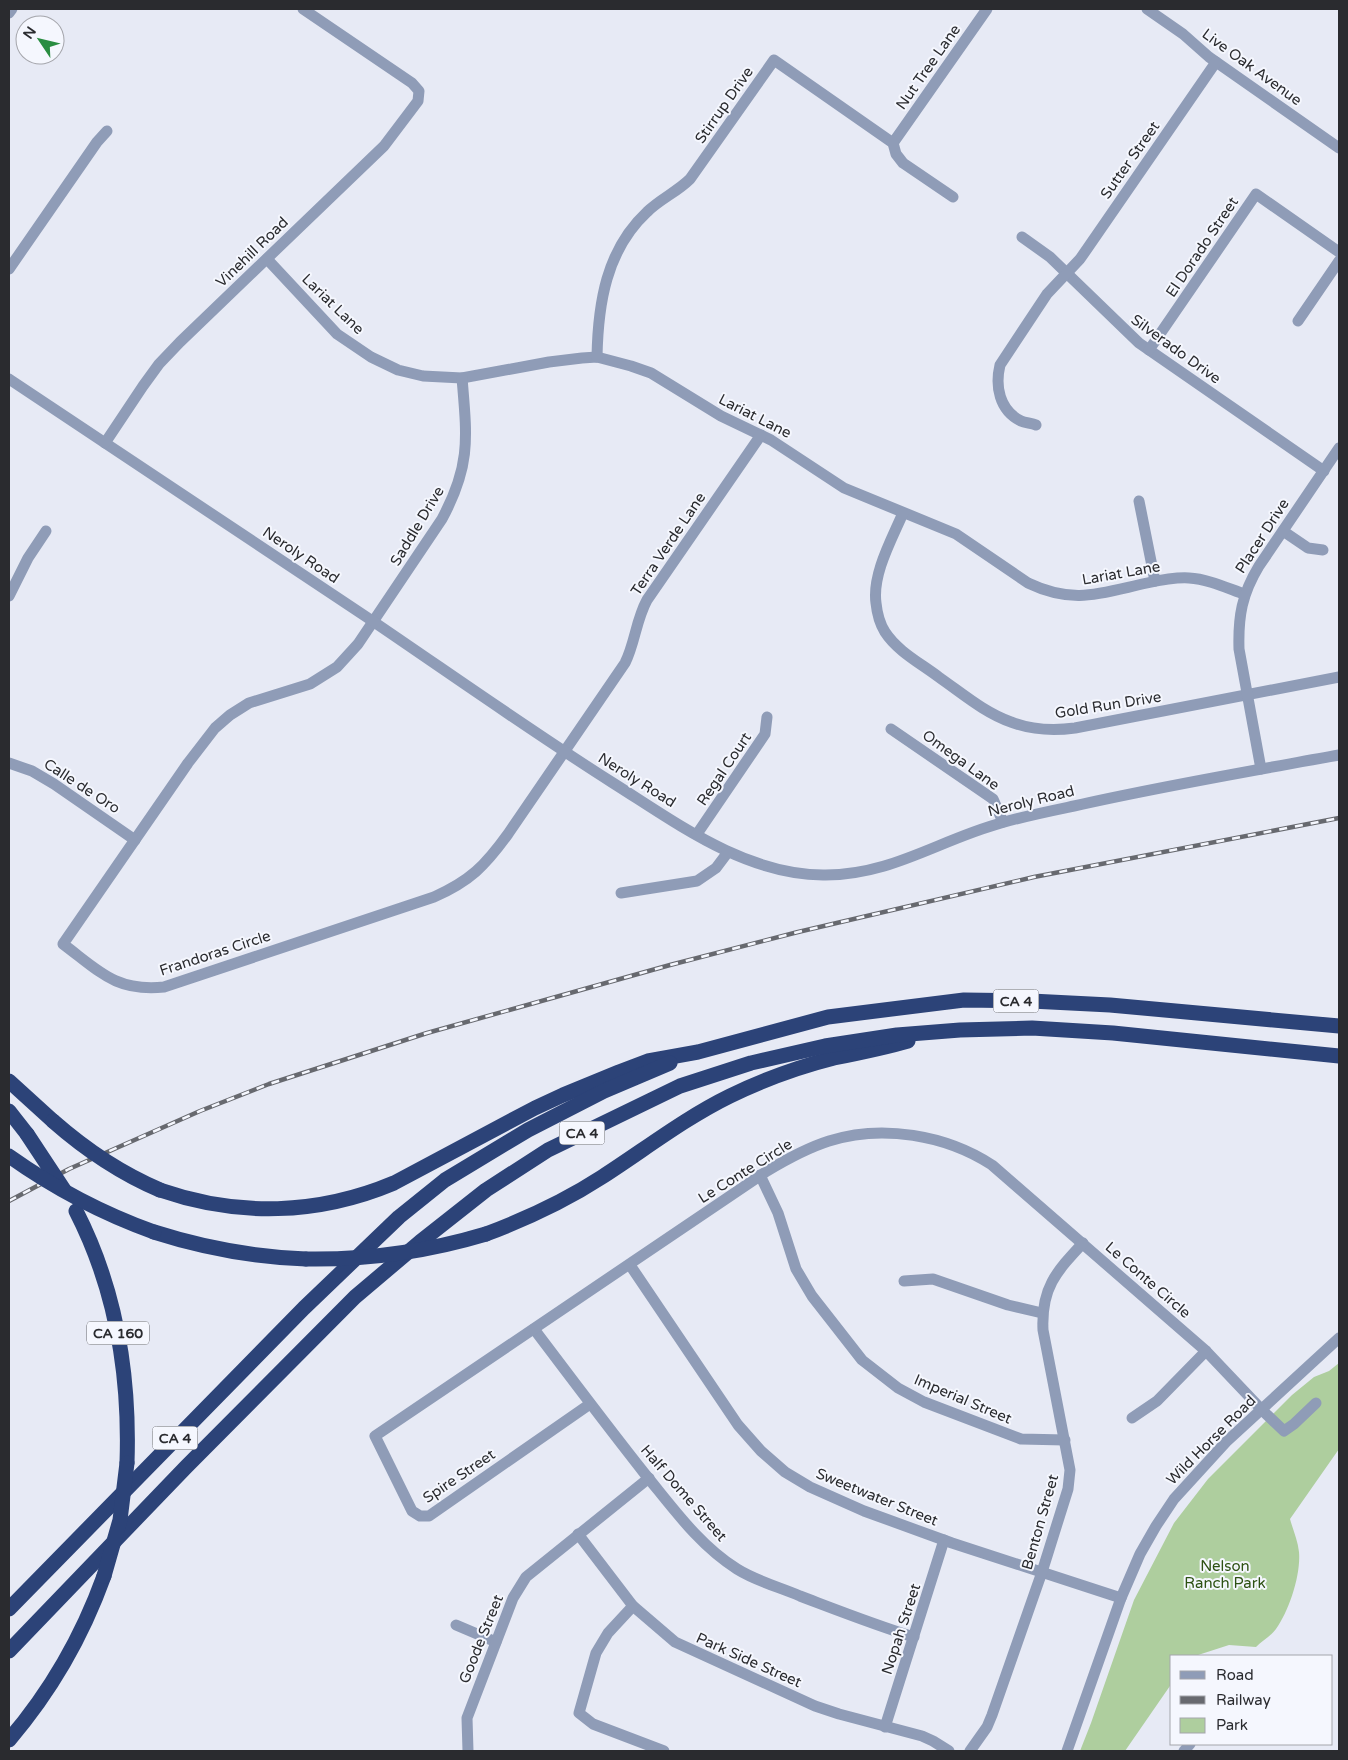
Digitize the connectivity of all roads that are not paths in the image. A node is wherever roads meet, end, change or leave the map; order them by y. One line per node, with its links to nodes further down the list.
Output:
1 (12, 9): 5 (street)
2 (303, 9): 13 (street, Vinehill Road)
3 (987, 9): 8 (street, Nut Tree Lane)
4 (1147, 9): 6 (street, Live Oak Avenue)
5 (9, 13)
6 (1216, 62): 9 (street, Live Oak Avenue); 16 (street, Sutter Street)
7 (107, 131): 15 (street)
8 (893, 143): 10 (street, Stirrup Drive); 19 (street, Stirrup Drive)
9 (1338, 144)
10 (953, 197)
11 (1022, 237): 16 (street, Silverado Drive)
12 (1339, 252): 18 (street, El Dorado Street)
13 (267, 259): 20 (street, Lariat Lane); 24 (street, Vinehill Road)
14 (1339, 261): 17 (street)
15 (9, 269)
16 (1066, 273): 18 (street, Silverado Drive); 22 (street, Sutter Street)
17 (1298, 321)
18 (1149, 350): 26 (street, Silverado Drive)
19 (597, 357): 20 (street, Lariat Lane); 23 (street, Lariat Lane)
20 (462, 378): 35 (street, Saddle Drive)
21 (9, 379): 24 (street, Neroly Road)
22 (1036, 424)
23 (762, 435): 28 (street, Lariat Lane); 40 (street, Terra Verde Lane)
24 (105, 443): 35 (street, Neroly Road)
25 (1339, 448): 26 (street, Placer Drive)
26 (1324, 471): 30 (street, Placer Drive)
27 (1139, 501): 32 (street)
28 (903, 513): 32 (street, Lariat Lane); 37 (street, Gold Run Drive)
29 (46, 531): 34 (street)
30 (1283, 531): 31 (street); 33 (street, Placer Drive)
31 (1323, 550)
32 (1155, 582): 33 (street, Lariat Lane)
33 (1244, 594): 37 (street, Placer Drive)
34 (9, 596)
35 (374, 622): 40 (street, Neroly Road); 46 (street, Frandoras Circle)
36 (1339, 677): 37 (street, Gold Run Drive)
37 (1248, 695): 43 (street, Placer Drive)
38 (767, 717): 45 (street, Regal Court)
39 (892, 729): 44 (street, Omega Lane)
40 (564, 752): 45 (street, Neroly Road); 46 (street, Frandoras Circle)
41 (1339, 755): 43 (street, Neroly Road)
42 (9, 763): 46 (street, Calle de Oro)
43 (1261, 769): 44 (street, Neroly Road)
44 (1003, 822): 47 (street, Neroly Road)
45 (697, 834): 47 (street, Neroly Road)
46 (135, 840)
47 (728, 852): 48 (street)
48 (621, 893)
49 (1339, 1026): 51 (highway, CA 4)
50 (945, 1031): 52 (highway, CA 4); 55 (highway, bridge); 80 (highway, CA 4)
51 (698, 1052): 53 (highway, bridge); 76 (highway, CA 4)
52 (1339, 1056)
53 (9, 1081)
54 (9, 1111): 82 (highway, CA 160, bridge)
55 (9, 1156)
56 (760, 1175): 57 (street, Le Conte Circle); 58 (street, Le Conte Circle); 69 (street, Imperial Street)
57 (1082, 1243): 60 (street, Benton Street); 63 (street, Le Conte Circle)
58 (630, 1265): 61 (street, Le Conte Circle); 72 (street, Sweetwater Street)
59 (904, 1281): 60 (street)
60 (1042, 1313): 69 (street, Benton Street)
61 (534, 1329): 65 (street, Half Dome Street); 68 (street, Le Conte Circle)
62 (1339, 1338): 66 (street, Wild Horse Road)
63 (1206, 1351): 66 (street, Le Conte Circle); 67 (street)
64 (1316, 1403): 66 (street, Le Conte Circle)
65 (590, 1404): 68 (street, Spire Street); 70 (street, Half Dome Street)
66 (1262, 1410): 74 (street, Wild Horse Road)
67 (1132, 1418)
68 (375, 1436)
69 (1065, 1440): 73 (street, Benton Street)
70 (648, 1478): 71 (street, Goode Street); 78 (street, Half Dome Street)
71 (578, 1534): 75 (street, Park Side Street); 79 (street, Goode Street)
72 (944, 1540): 73 (street, Sweetwater Street); 78 (street, Nopah Street)
73 (1042, 1572): 74 (street, Sweetwater Street); 86 (street, Benton Street)
74 (1121, 1598): 87 (street, Wild Horse Road)
75 (633, 1606): 81 (street, Park Side Street); 84 (street)
76 (9, 1609)
77 (456, 1624): 79 (street)
78 (914, 1638): 81 (street, Nopah Street)
79 (496, 1642): 83 (street, Goode Street)
80 (9, 1652)
81 (886, 1726): 85 (street, Park Side Street)
82 (9, 1740)
83 (468, 1751)
84 (664, 1751)
85 (949, 1751)
86 (970, 1751)
87 (1067, 1751)

